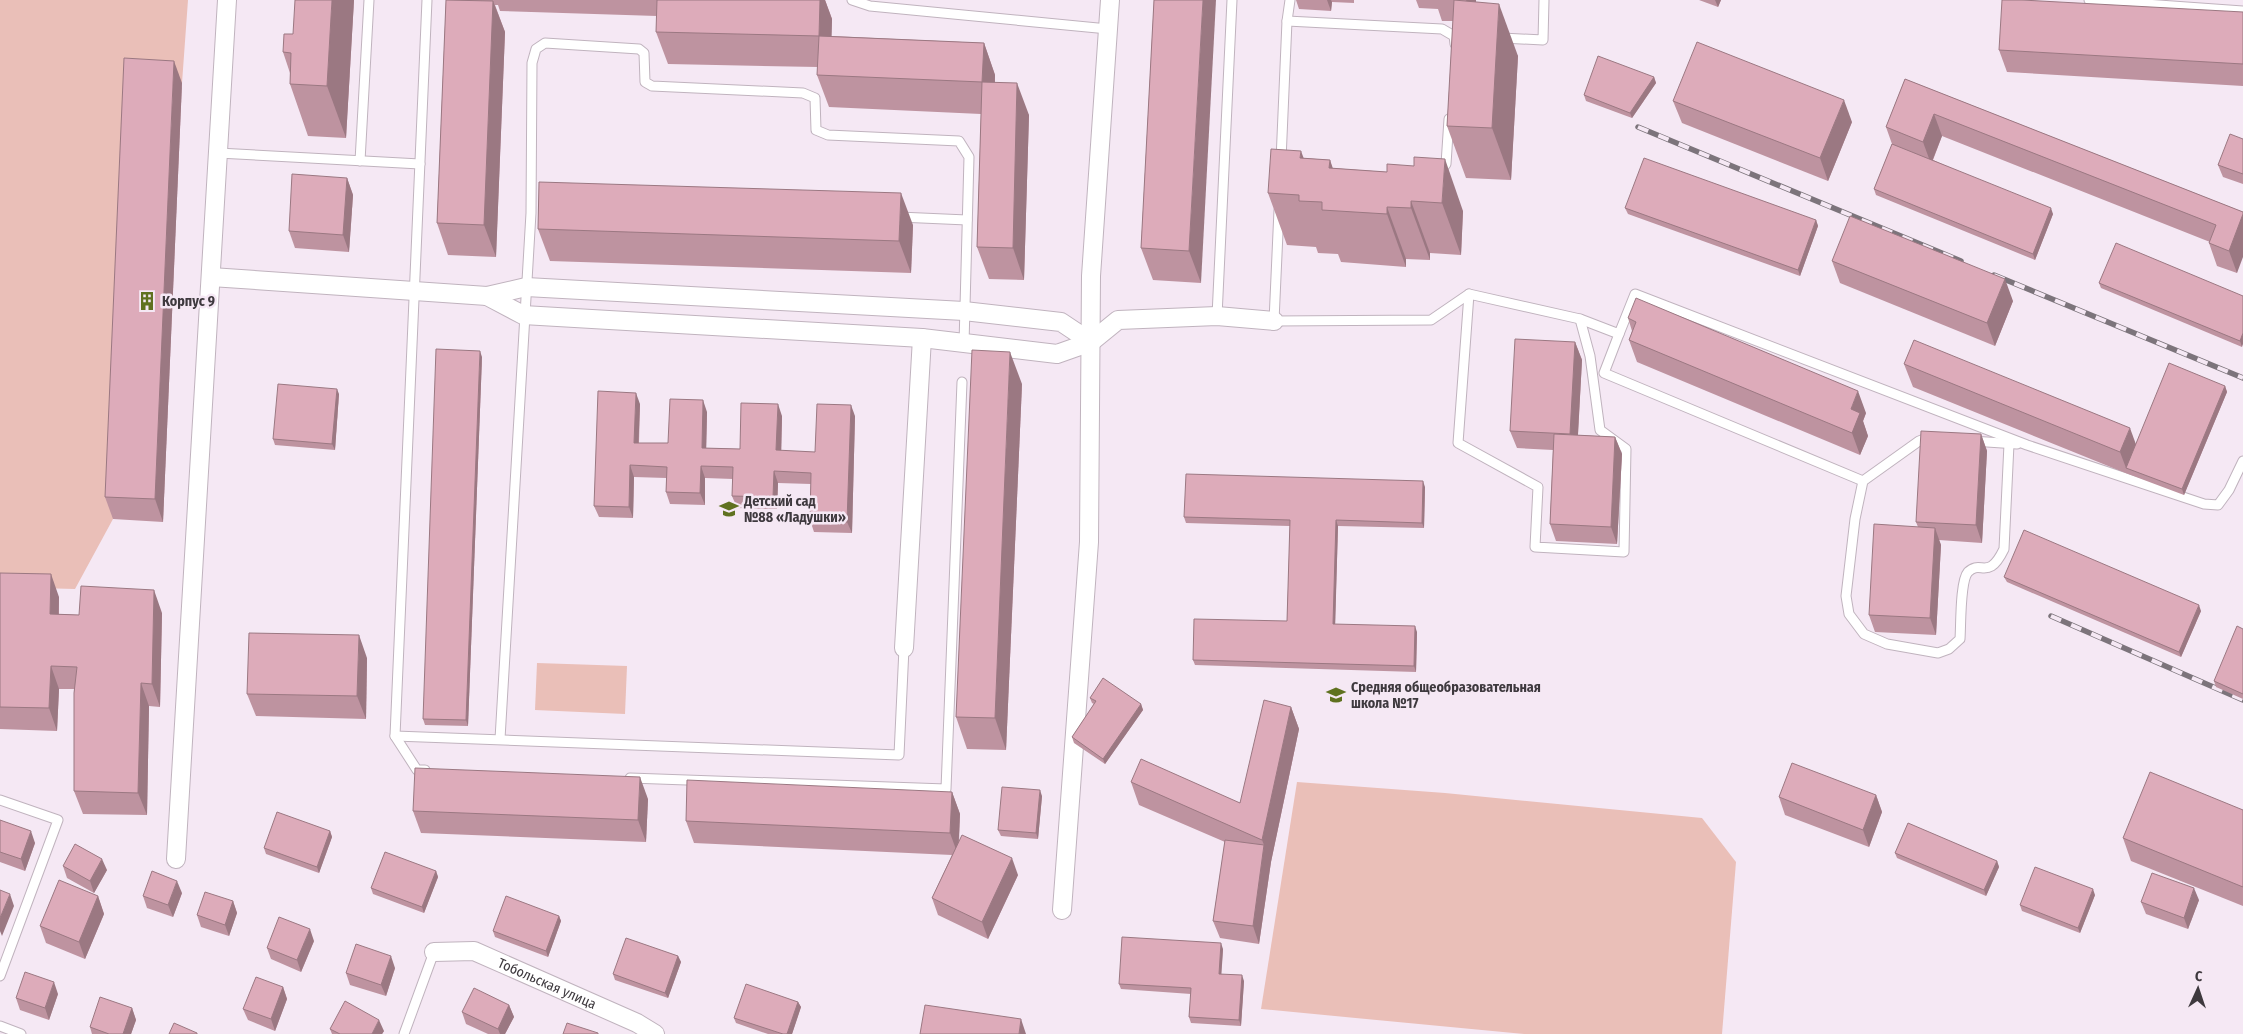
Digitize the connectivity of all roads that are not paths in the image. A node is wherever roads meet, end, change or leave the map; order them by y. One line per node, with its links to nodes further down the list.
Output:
1 (227, 0): 18 (street)
2 (369, 0): 19 (lane)
3 (427, 0): 20 (lane)
4 (852, 0): 12 (lane)
5 (1110, 0): 12 (street)
6 (1232, 0): 36 (lane)
7 (1290, 0): 11 (lane)
8 (1544, 0): 15 (lane)
9 (2089, 0): 10 (lane)
10 (2243, 11)
11 (1287, 21): 13 (lane); 21 (lane)
12 (1108, 29): 42 (street)
13 (1454, 36): 14 (lane); 16 (lane)
14 (1464, 36)
15 (1494, 38)
16 (1455, 56)
17 (1450, 105): 22 (lane)
18 (218, 153): 19 (lane); 28 (street)
19 (360, 161): 20 (lane)
20 (420, 164): 30 (lane)
21 (1289, 168)
22 (1427, 175)
23 (1280, 196): 38 (lane)
24 (531, 204): 25 (lane); 27 (lane); 29 (lane)
25 (541, 204)
26 (888, 217): 27 (lane)
27 (967, 220): 34 (lane)
28 (211, 277): 30 (street); 57 (street)
29 (526, 287): 32 (street); 33 (street); 35 (lane)
30 (414, 290): 32 (street); 52 (lane)
31 (1469, 294): 37 (lane); 37 (lane); 38 (lane)
32 (487, 296): 35 (street)
33 (744, 299): 34 (street); 39 (street)
34 (964, 311): 42 (street); 43 (lane)
35 (524, 315): 39 (street); 53 (lane)
36 (1217, 316): 38 (street); 42 (street)
37 (1580, 320): 40 (lane)
38 (1274, 321)
39 (743, 328): 41 (street)
40 (1619, 334): 48 (lane); 50 (lane)
41 (922, 338): 43 (street); 51 (street)
42 (1091, 342): 43 (street); 58 (street)
43 (964, 344)
44 (962, 382): 55 (lane)
45 (1936, 438): 50 (lane)
46 (1964, 440): 47 (lane)
47 (2008, 444): 48 (lane); 50 (lane)
48 (2027, 445): 49 (lane)
49 (2243, 461)
50 (1863, 481)
51 (904, 648): 53 (lane)
52 (395, 736): 53 (lane); 54 (lane)
53 (500, 739)
54 (436, 770)
55 (616, 777)
56 (0, 800): 60 (lane)
57 (176, 859)
58 (1062, 910)
59 (434, 952): 62 (street, Тобольская улица); 64 (lane)
60 (0, 976)
61 (0, 1026): 63 (lane)
62 (635, 1028): 65 (street, Тобольская улица)
63 (21, 1034)
64 (404, 1034)
65 (655, 1034)

